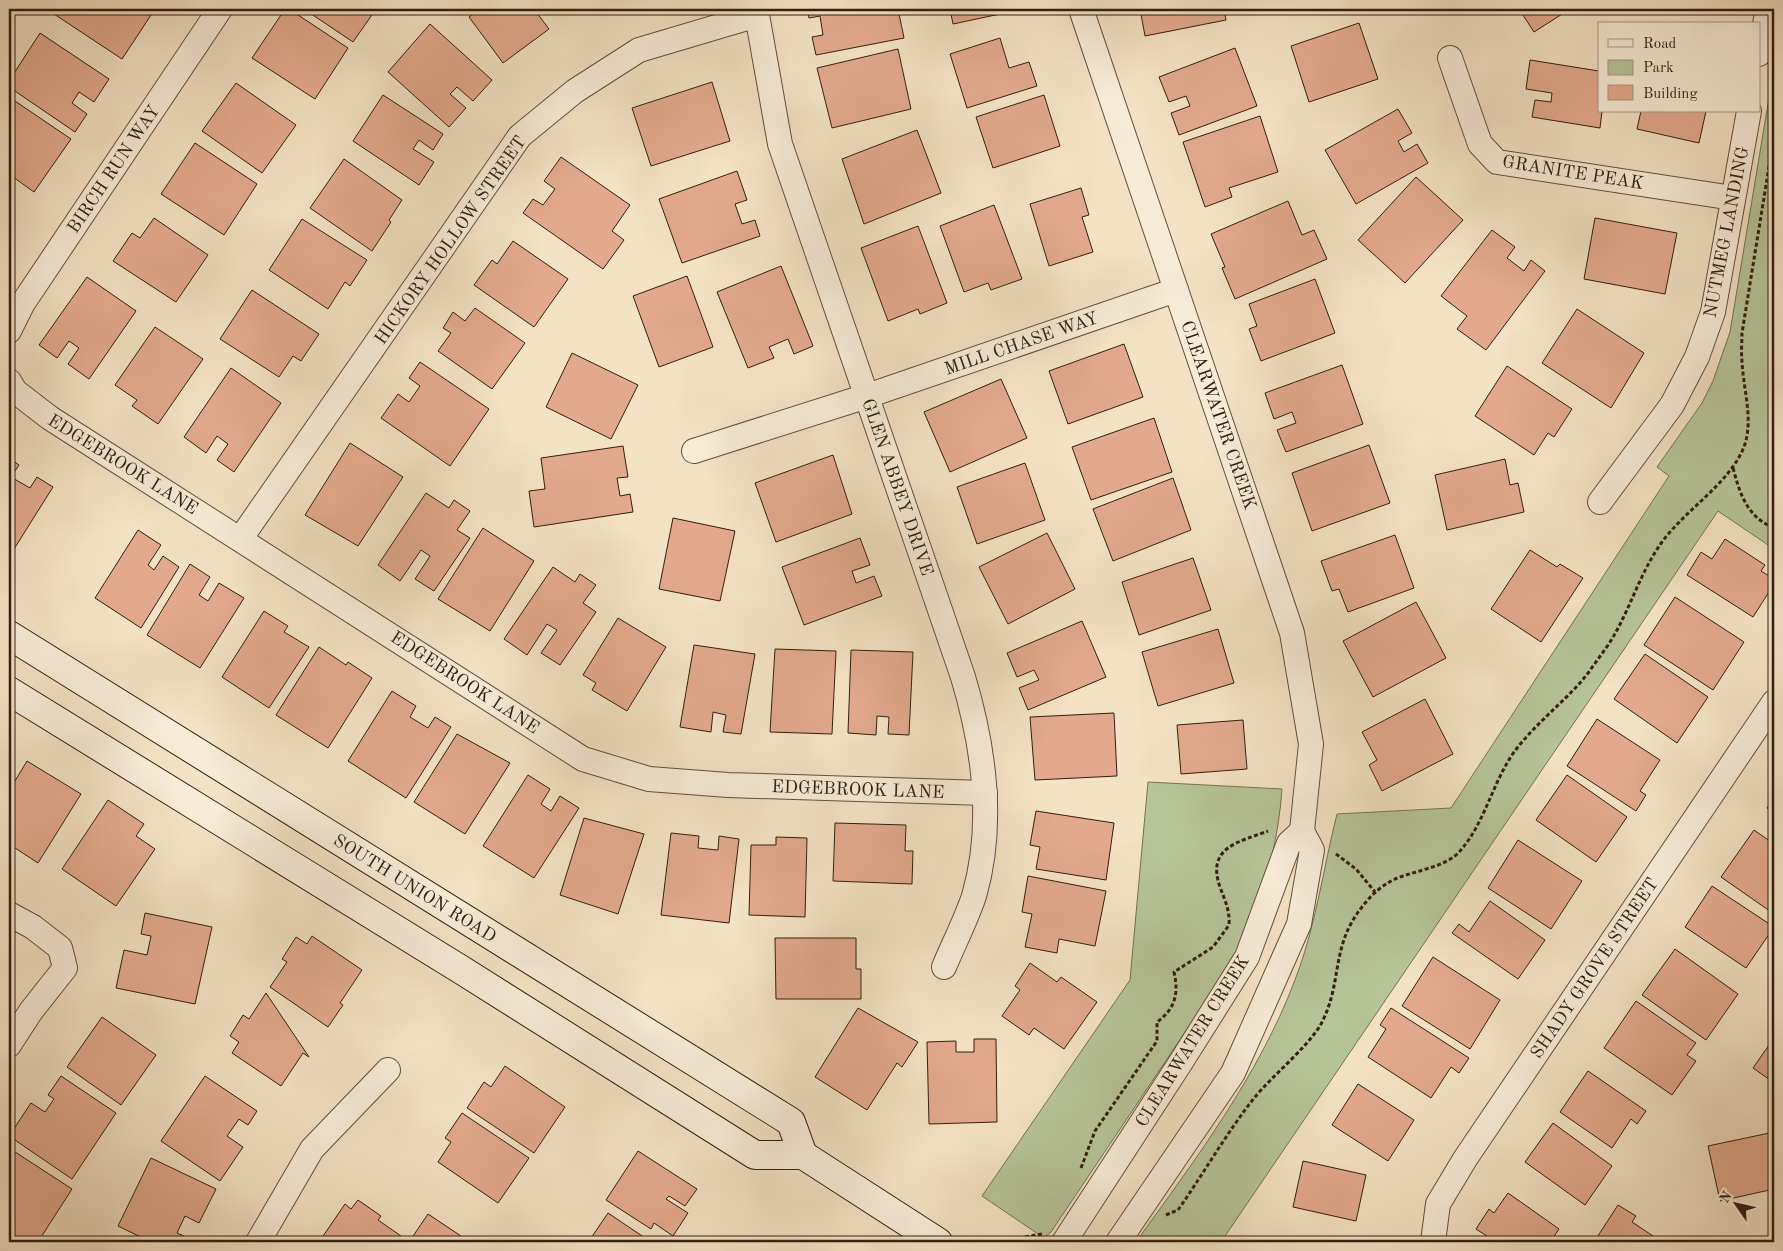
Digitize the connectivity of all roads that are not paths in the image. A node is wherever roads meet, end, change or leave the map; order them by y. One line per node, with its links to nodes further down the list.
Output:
1 (220, 9): 10 (street, BIRCH RUN WAY)
2 (1081, 9): 9 (street, CLEARWATER CREEK)
3 (1768, 9): 5 (street)
4 (756, 12): 12 (street, GLEN ABBEY DRIVE); 15 (street, HICKORY HOLLOW STREET)
5 (1760, 49)
6 (1450, 58): 8 (street, GRANITE PEAK)
7 (1749, 112): 8 (street, NUTMEG LANDING)
8 (1733, 198): 14 (street, NUTMEG LANDING)
9 (1176, 290): 12 (street, MILL CHASE WAY); 20 (street, CLEARWATER CREEK)
10 (9, 331)
11 (9, 381): 15 (street, EDGEBROOK LANE)
12 (866, 396): 13 (street, MILL CHASE WAY); 19 (street, GLEN ABBEY DRIVE)
13 (694, 451)
14 (1600, 502)
15 (241, 538): 19 (street, EDGEBROOK LANE)
16 (9, 636): 25 (street, SOUTH UNION ROAD)
17 (9, 690): 25 (street)
18 (1774, 702): 30 (street, SHADY GROVE STREET)
19 (985, 793): 22 (street, GLEN ABBEY DRIVE)
20 (1302, 831): 26 (street, CLEARWATER CREEK); 29 (street, CLEARWATER CREEK)
21 (9, 914): 23 (street)
22 (944, 967)
23 (9, 1045)
24 (388, 1070): 27 (street)
25 (803, 1155): 28 (street)
26 (1054, 1236)
27 (258, 1242)
28 (938, 1242)
29 (1118, 1242)
30 (1433, 1242)

